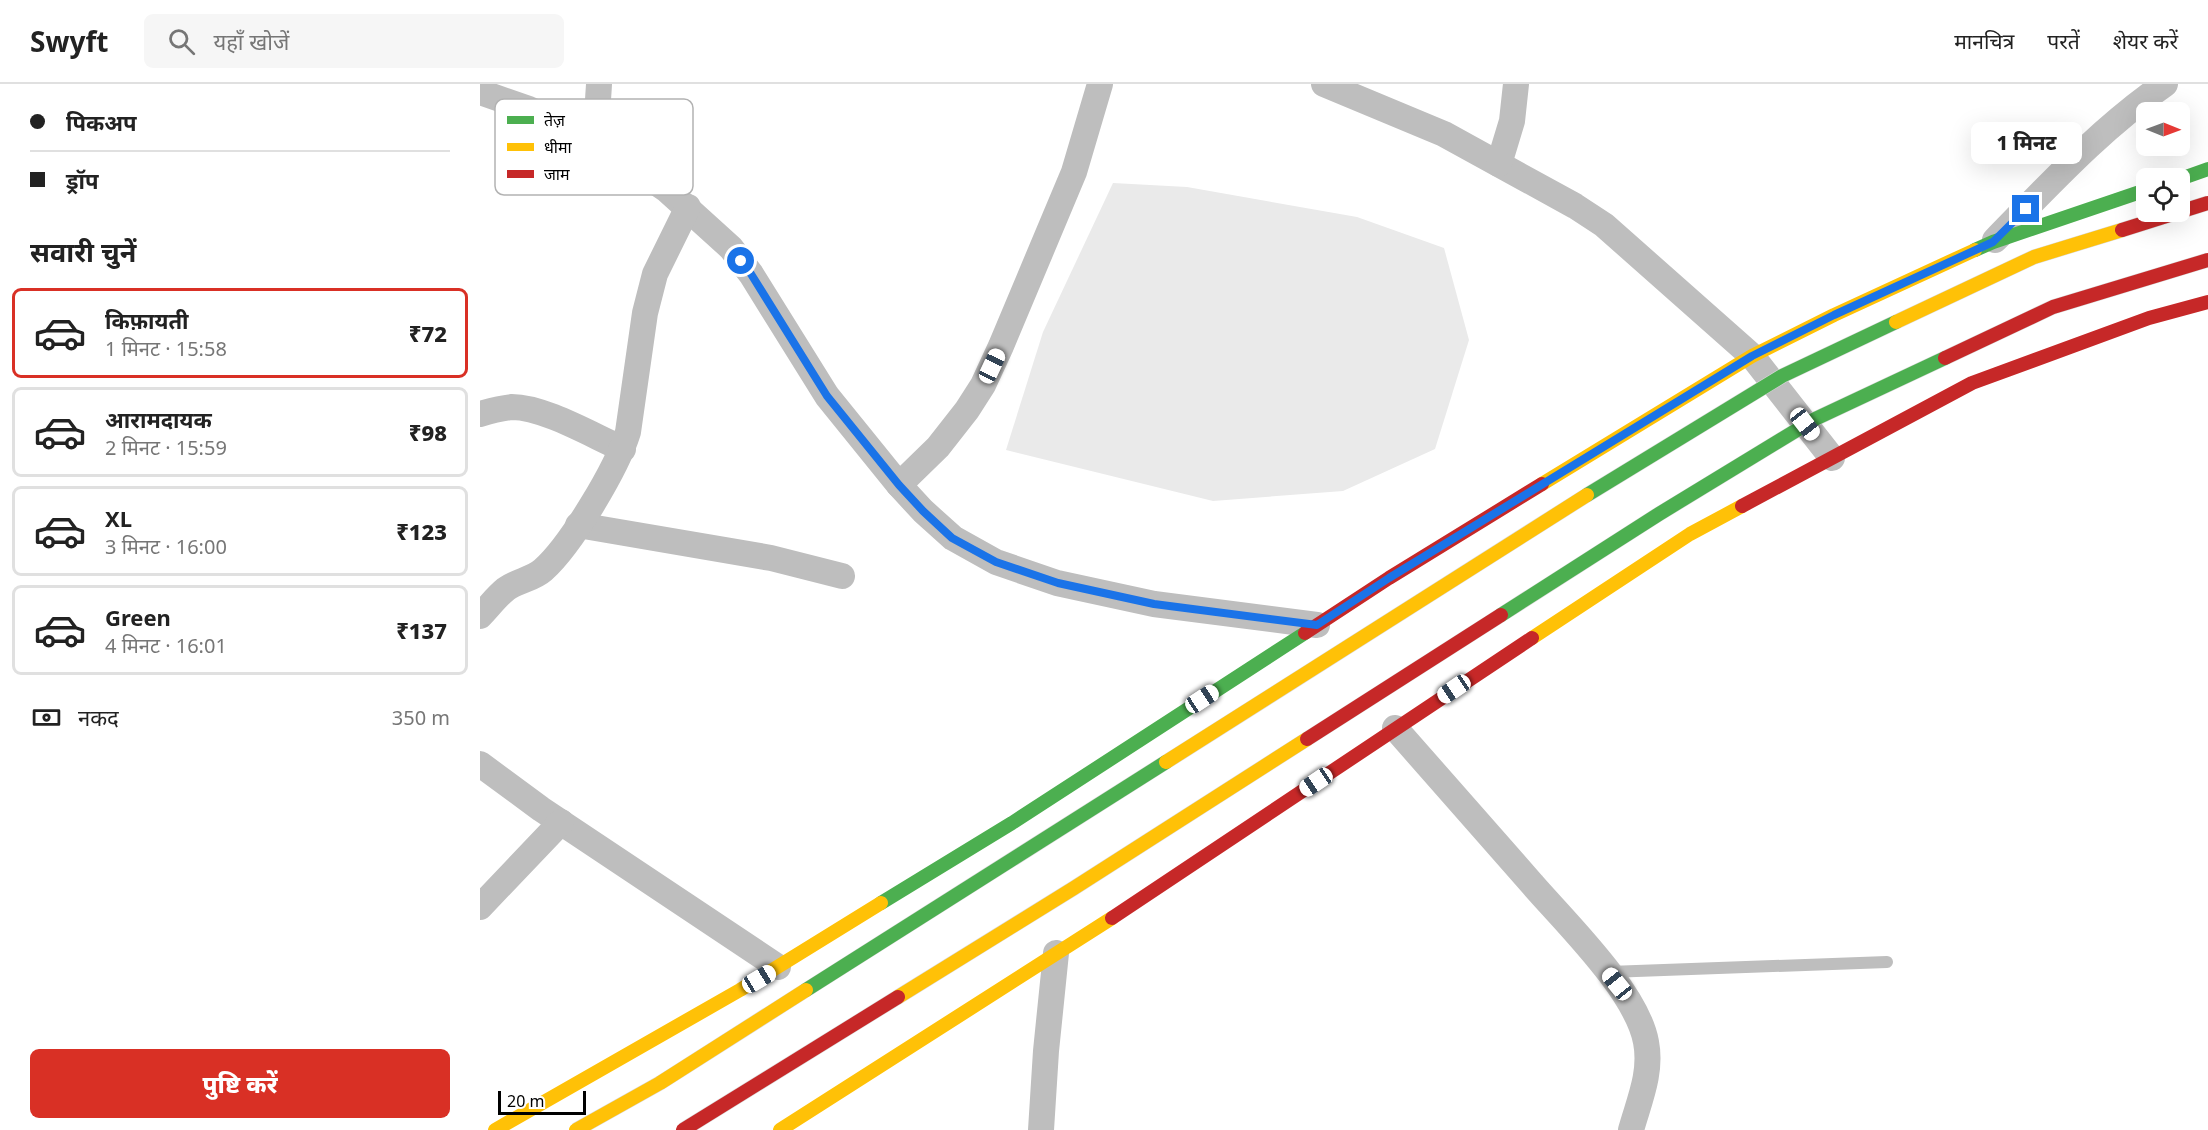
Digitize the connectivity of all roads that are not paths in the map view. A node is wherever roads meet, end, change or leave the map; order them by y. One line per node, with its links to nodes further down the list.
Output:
1 (599, 84): 9 (street)
2 (1100, 84): 24 (street)
3 (1324, 84): 7 (street)
4 (1516, 84): 10 (street)
5 (2165, 84): 17 (street)
6 (480, 92): 8 (street)
7 (1361, 92): 10 (street)
8 (500, 99)
9 (598, 99)
10 (1499, 164): 20 (street)
11 (2208, 170): 12 (main road)
12 (2190, 176)
13 (2136, 193): 17 (main road)
14 (673, 195): 16 (street)
15 (2208, 203): 38 (main road, bridge)
16 (688, 207): 22 (street); 24 (street)
17 (1993, 242): 20 (main road)
18 (2208, 260): 39 (main road, bridge)
19 (2208, 302): 23 (main road)
20 (1752, 356): 23 (street); 28 (main road)
21 (480, 414): 22 (street)
22 (623, 449): 25 (street)
23 (1832, 458): 29 (main road)
24 (899, 485): 28 (street)
25 (578, 525): 26 (street); 27 (street)
26 (842, 576)
27 (480, 616)
28 (1317, 625): 35 (main road)
29 (1395, 728): 33 (main road); 36 (street)
30 (480, 764): 31 (street)
31 (561, 822): 32 (street); 35 (street)
32 (480, 907)
33 (1056, 953): 40 (main road); 41 (street)
34 (1887, 962): 36 (lane)
35 (778, 967): 37 (main road)
36 (1608, 972): 42 (street)
37 (495, 1130)
38 (576, 1130)
39 (683, 1130)
40 (780, 1130)
41 (1041, 1130)
42 (1631, 1130)

